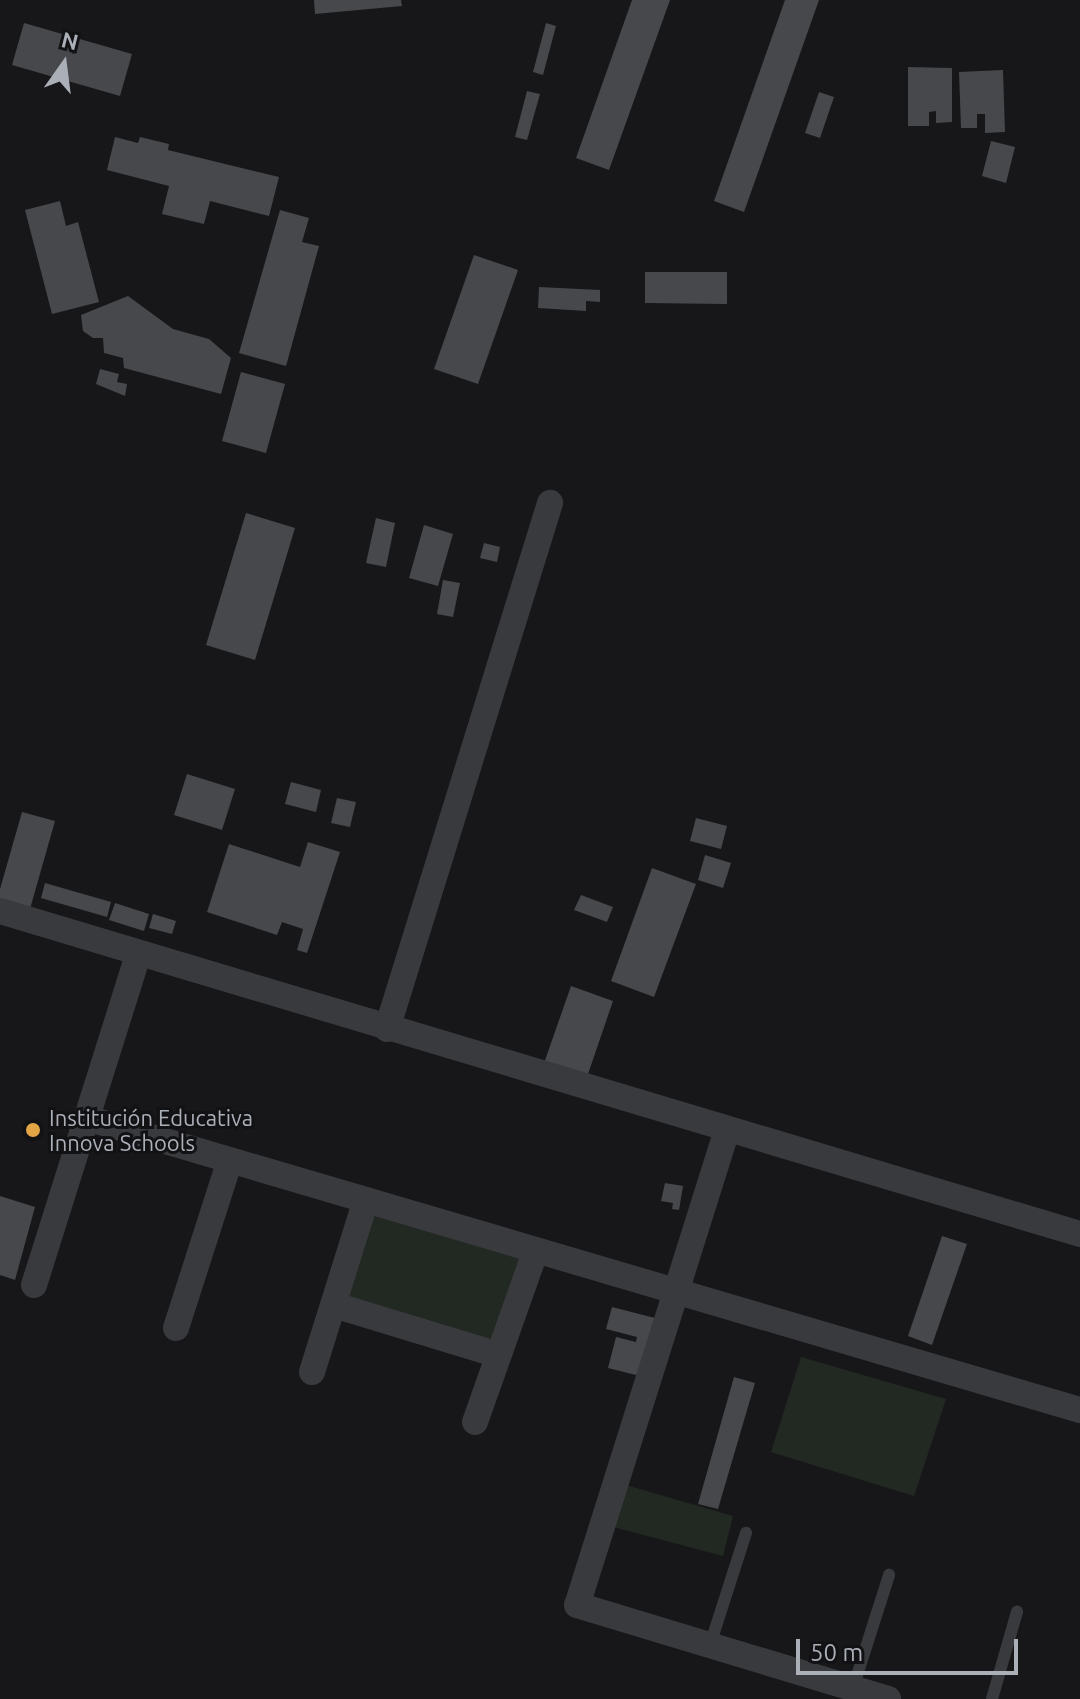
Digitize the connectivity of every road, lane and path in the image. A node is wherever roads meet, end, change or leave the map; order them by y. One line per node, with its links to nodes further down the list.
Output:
1 (550, 503): 4 (street)
2 (0, 911): 3 (street)
3 (138, 955): 4 (street); 5 (street)
4 (387, 1029): 6 (street)
5 (87, 1118): 7 (street); 11 (street)
6 (727, 1130): 9 (street); 12 (street)
7 (230, 1160): 8 (street); 14 (street)
8 (366, 1200): 10 (street); 13 (street)
9 (1080, 1234)
10 (536, 1250): 12 (street); 15 (street)
11 (34, 1285)
12 (676, 1291): 17 (street); 22 (street)
13 (334, 1305): 15 (street); 16 (street)
14 (176, 1328)
15 (499, 1355): 18 (street)
16 (312, 1372)
17 (1080, 1410)
18 (475, 1422)
19 (746, 1533): 22 (lane)
20 (889, 1575): 23 (lane)
21 (1017, 1612): 25 (lane)
22 (710, 1645): 23 (street)
23 (853, 1688): 24 (street)
24 (888, 1699)
25 (992, 1699)

